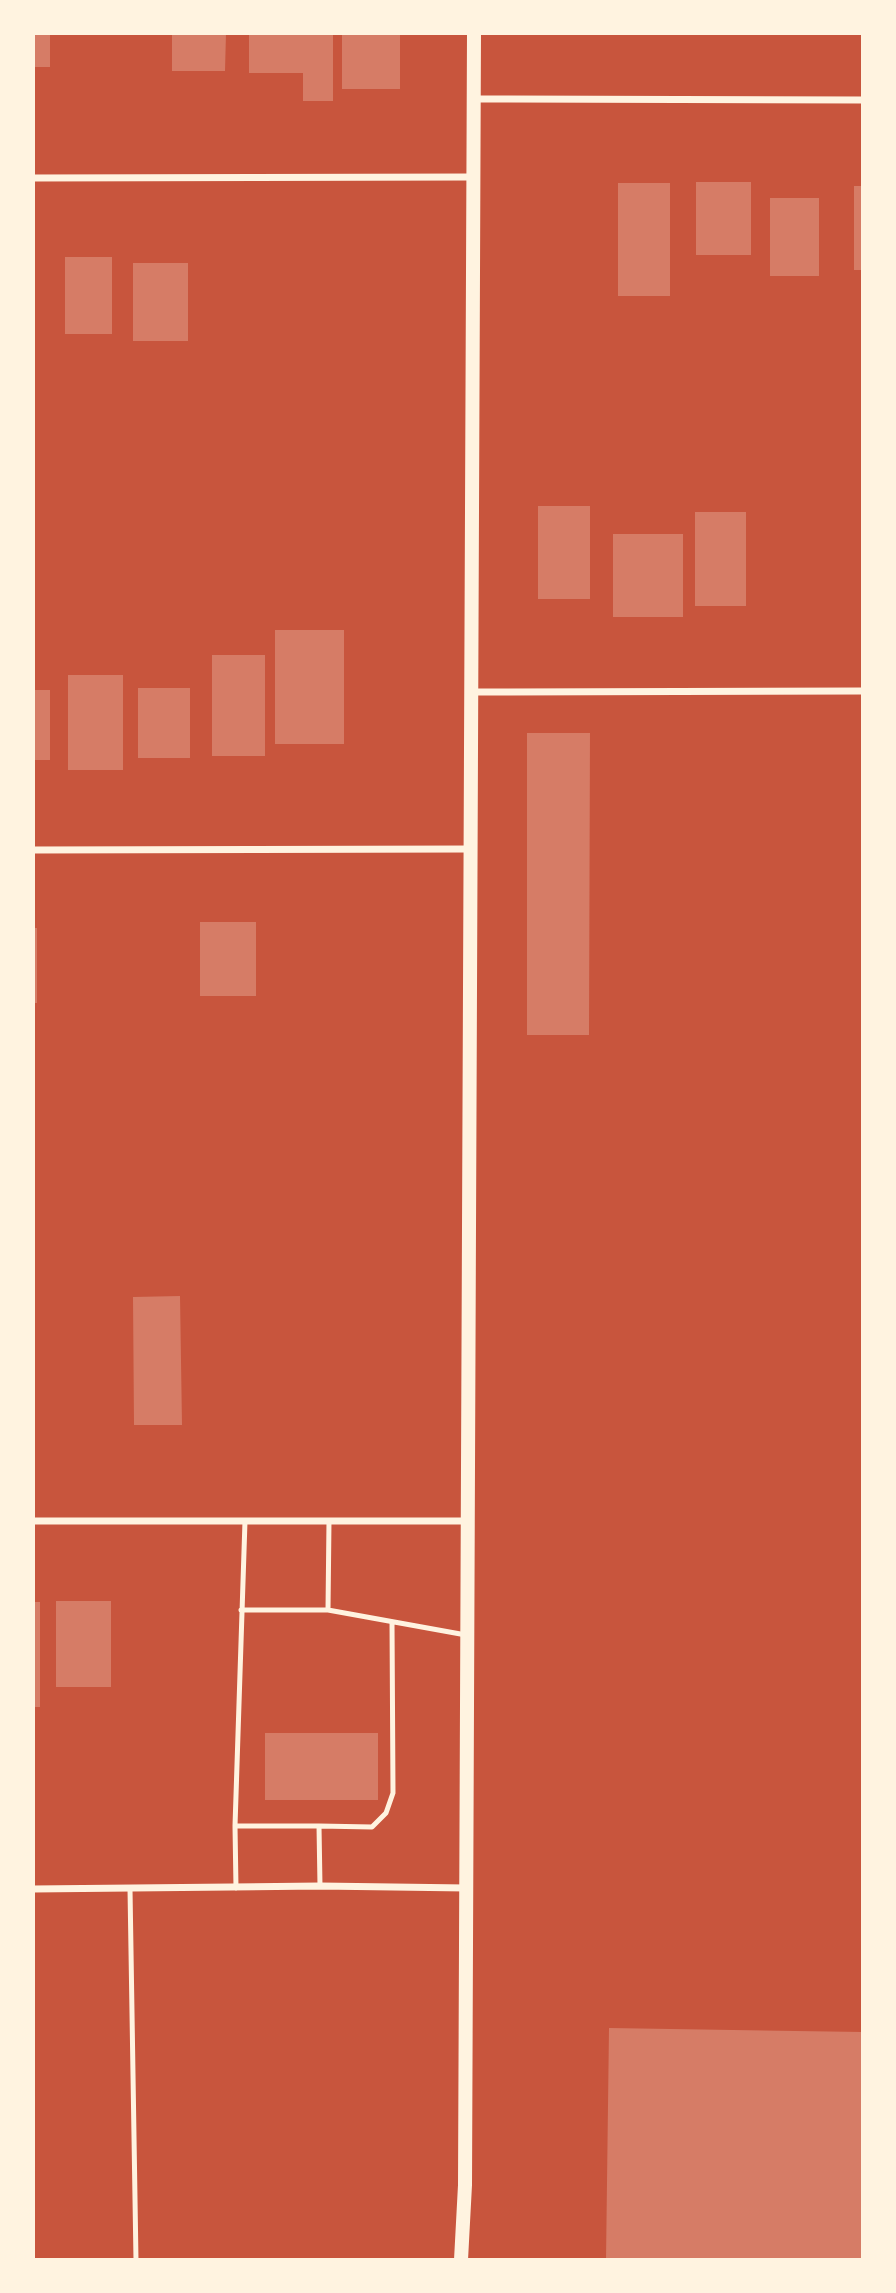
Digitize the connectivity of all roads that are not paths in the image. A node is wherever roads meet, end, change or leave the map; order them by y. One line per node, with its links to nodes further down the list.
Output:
1 (474, 33): 2 (main road)
2 (474, 99): 3 (street); 4 (main road)
3 (863, 100)
4 (472, 177): 5 (street); 7 (main road)
5 (33, 178)
6 (863, 691): 7 (street)
7 (472, 692): 8 (main road)
8 (472, 849): 9 (street); 13 (main road)
9 (33, 850)
10 (33, 1521): 11 (street)
11 (245, 1521): 12 (street); 14 (lane)
12 (329, 1521): 13 (street); 15 (lane)
13 (468, 1521): 17 (main road)
14 (242, 1610): 15 (lane); 18 (lane)
15 (328, 1610): 16 (lane)
16 (392, 1622): 17 (lane); 19 (lane)
17 (468, 1635): 22 (main road)
18 (235, 1826): 19 (lane); 21 (lane)
19 (319, 1826): 20 (lane)
20 (320, 1886): 21 (street); 22 (street)
21 (236, 1888): 24 (street)
22 (466, 1888): 26 (main road)
23 (33, 1889): 24 (street)
24 (130, 1889): 25 (lane)
25 (136, 2260)
26 (461, 2260)

